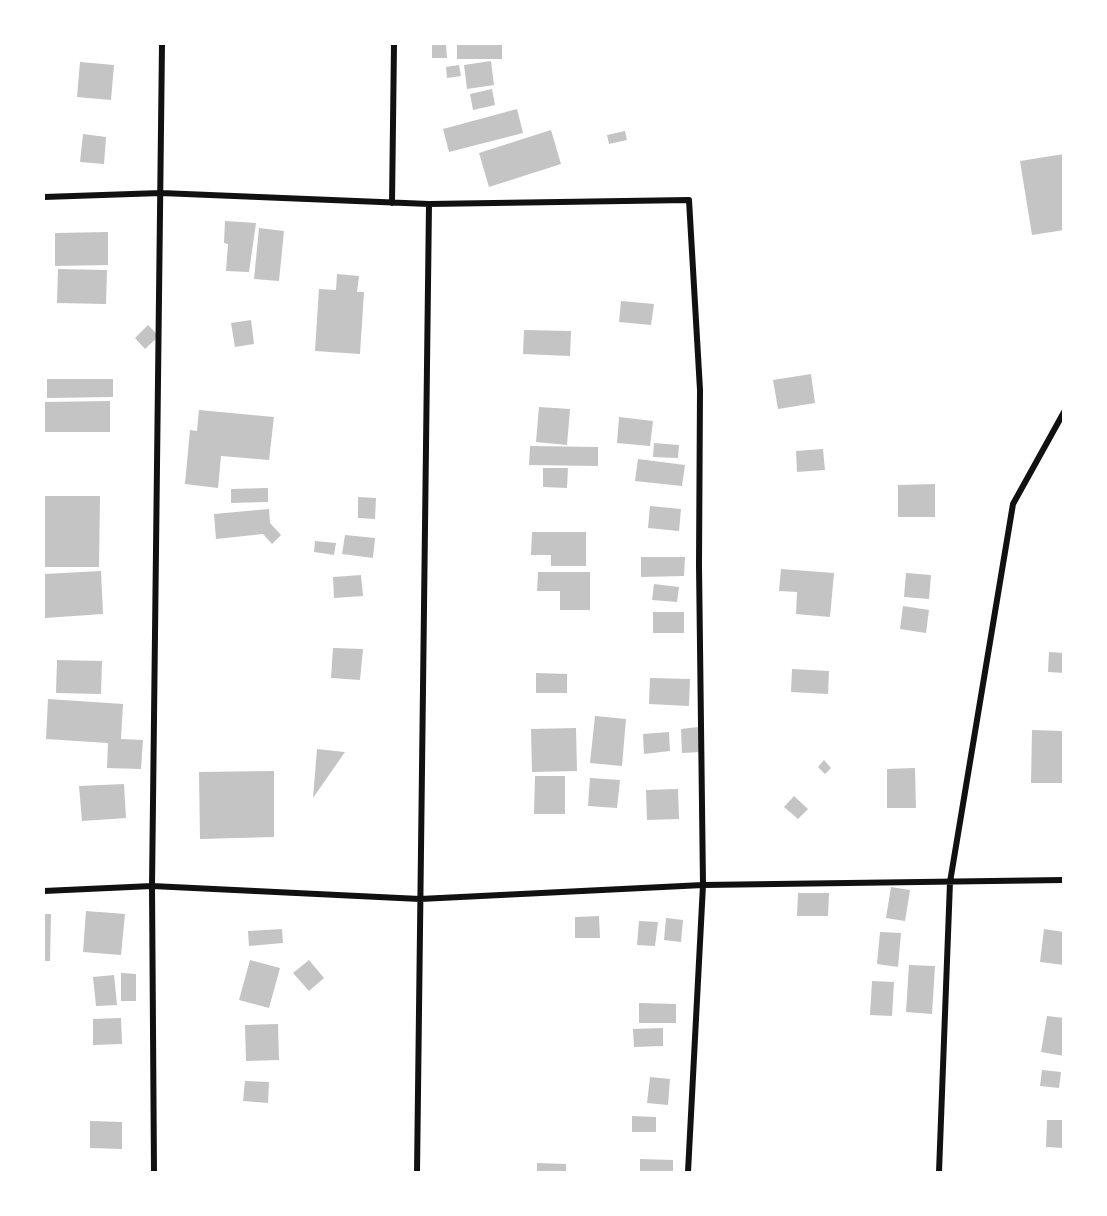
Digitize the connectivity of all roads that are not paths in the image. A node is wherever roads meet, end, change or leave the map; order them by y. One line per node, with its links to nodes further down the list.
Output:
1 (162, 44): 3 (street)
2 (394, 44): 5 (street)
3 (161, 193): 4 (street); 5 (street); 11 (street)
4 (44, 196)
5 (392, 203): 6 (street)
6 (429, 204): 10 (street); 13 (street)
7 (1064, 412): 9 (street)
8 (1064, 880): 9 (street)
9 (950, 882): 10 (street); 17 (street)
10 (703, 885): 13 (street); 16 (street)
11 (152, 886): 12 (street); 13 (street); 14 (street)
12 (44, 891)
13 (420, 899): 15 (street)
14 (154, 1173)
15 (417, 1173)
16 (688, 1173)
17 (939, 1173)

